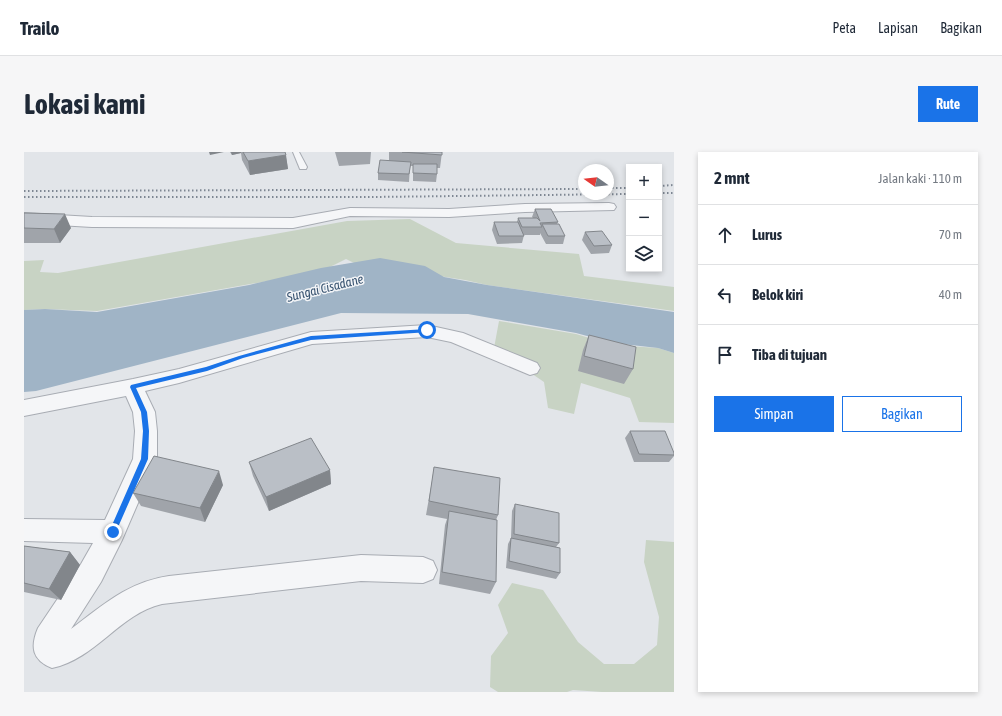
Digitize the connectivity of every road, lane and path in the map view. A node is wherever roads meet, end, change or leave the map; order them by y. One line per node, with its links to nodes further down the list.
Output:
1 (296, 152): 2 (lane)
2 (303, 167)
3 (609, 207): 4 (street)
4 (24, 218)
5 (530, 368): 6 (street)
6 (133, 387): 7 (street); 9 (street)
7 (24, 408)
8 (24, 530): 9 (street)
9 (113, 532): 10 (street)
10 (423, 570)

